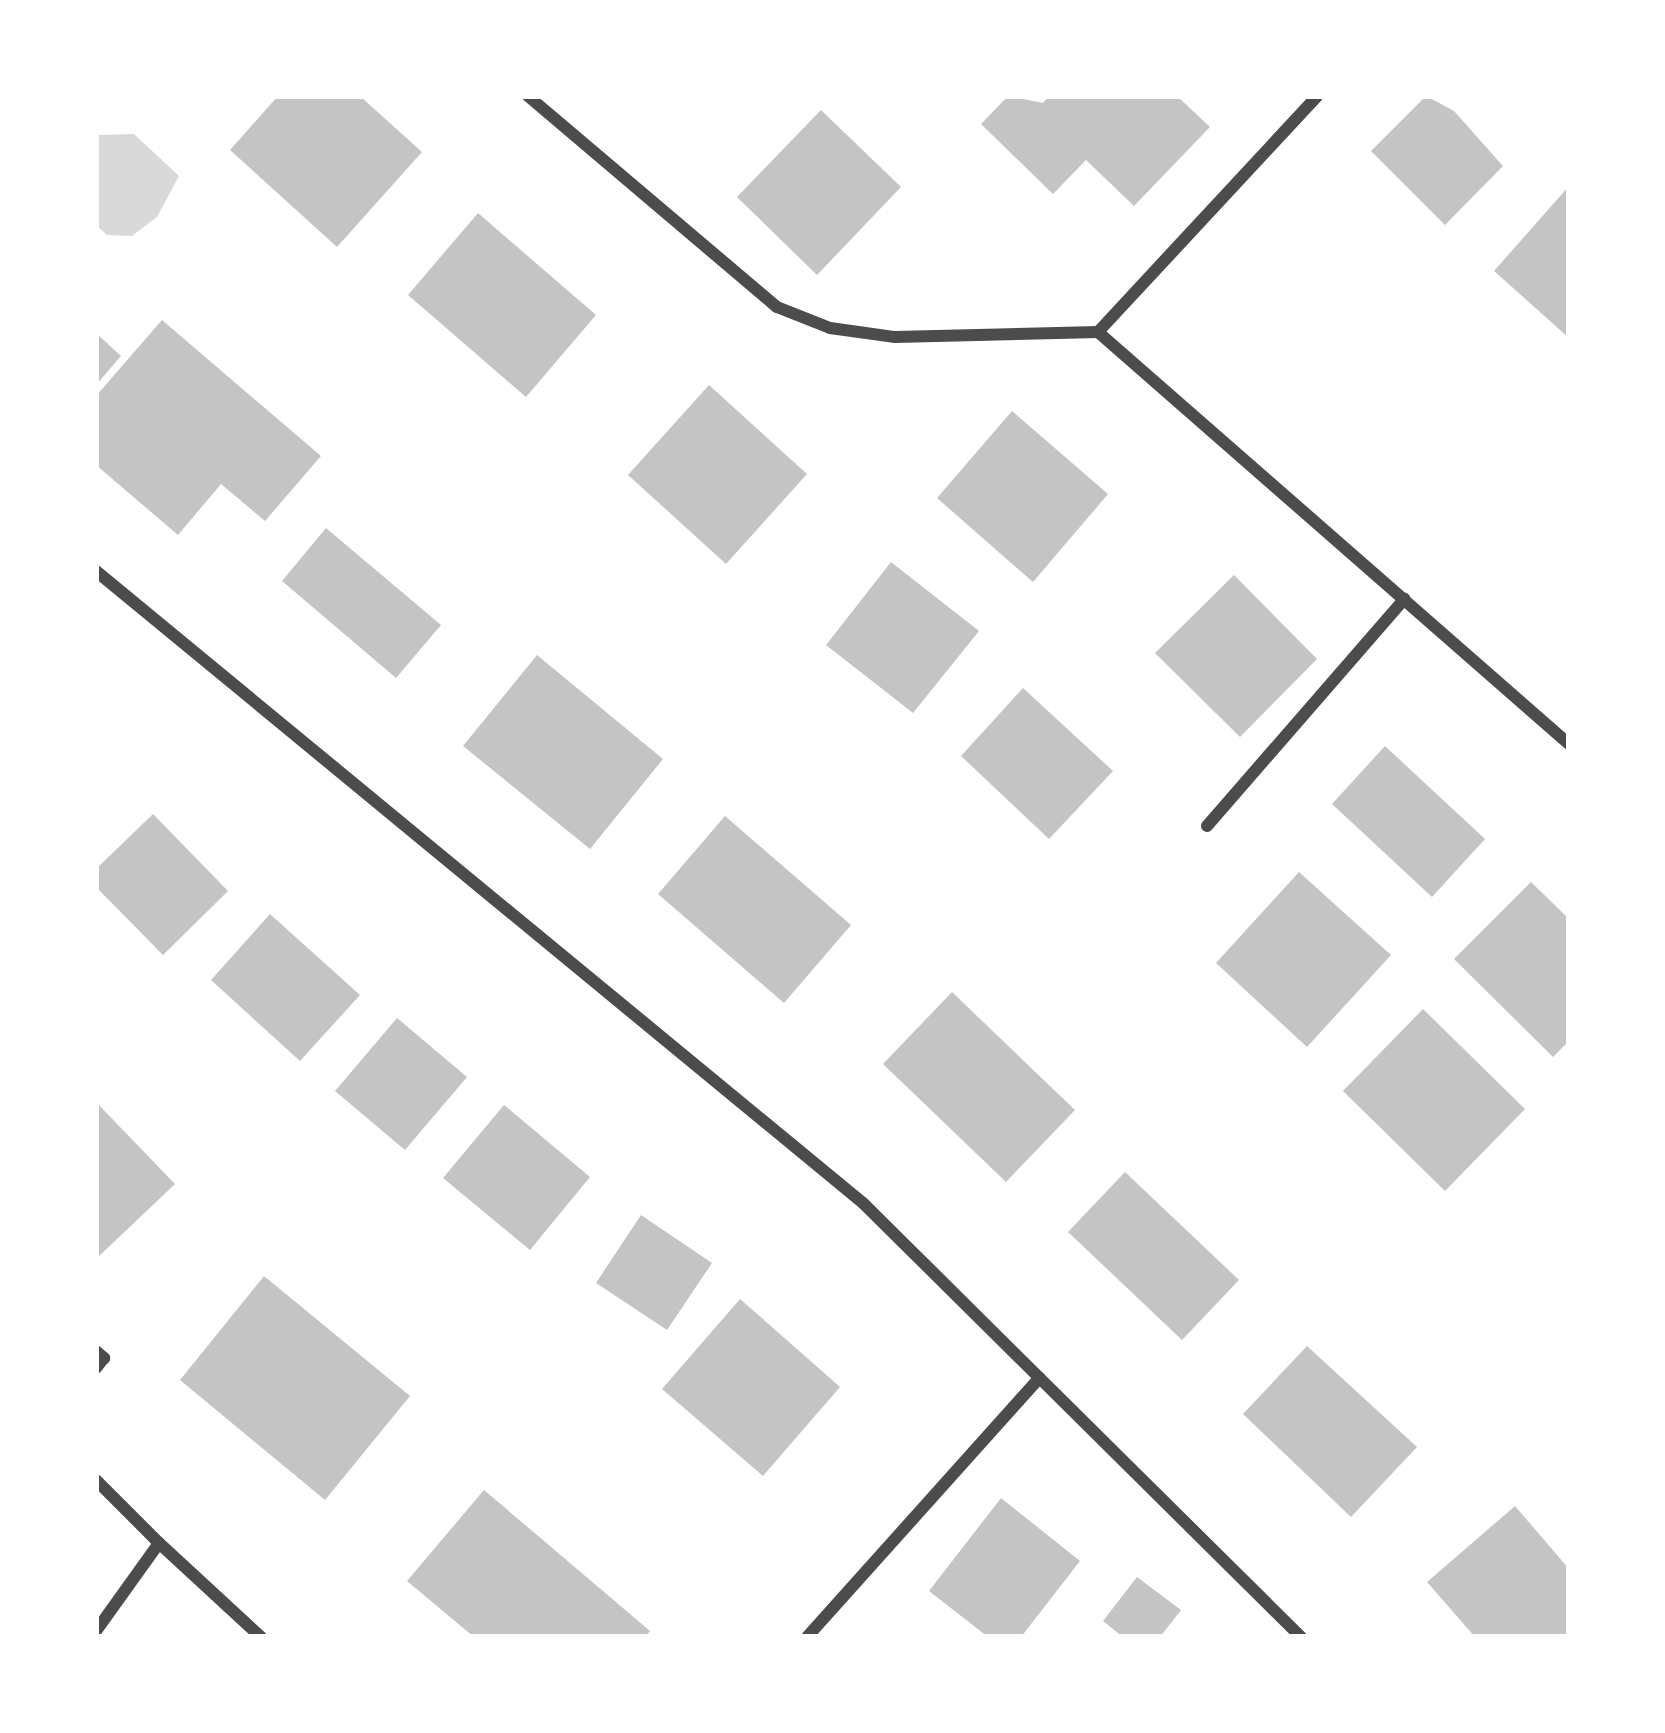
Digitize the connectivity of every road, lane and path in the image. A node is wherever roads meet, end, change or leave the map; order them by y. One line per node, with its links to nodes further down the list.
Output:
1 (528, 96): 3 (street)
2 (1317, 96): 3 (street)
3 (1098, 332): 5 (street)
4 (96, 572): 10 (street)
5 (1404, 598): 6 (street); 7 (street)
6 (1569, 744)
7 (1208, 826)
8 (96, 1351): 9 (street)
9 (96, 1368)
10 (1039, 1378): 15 (street); 16 (street)
11 (96, 1480): 12 (street)
12 (159, 1543): 13 (street); 14 (street)
13 (96, 1631)
14 (261, 1637)
15 (807, 1637)
16 (1301, 1637)

